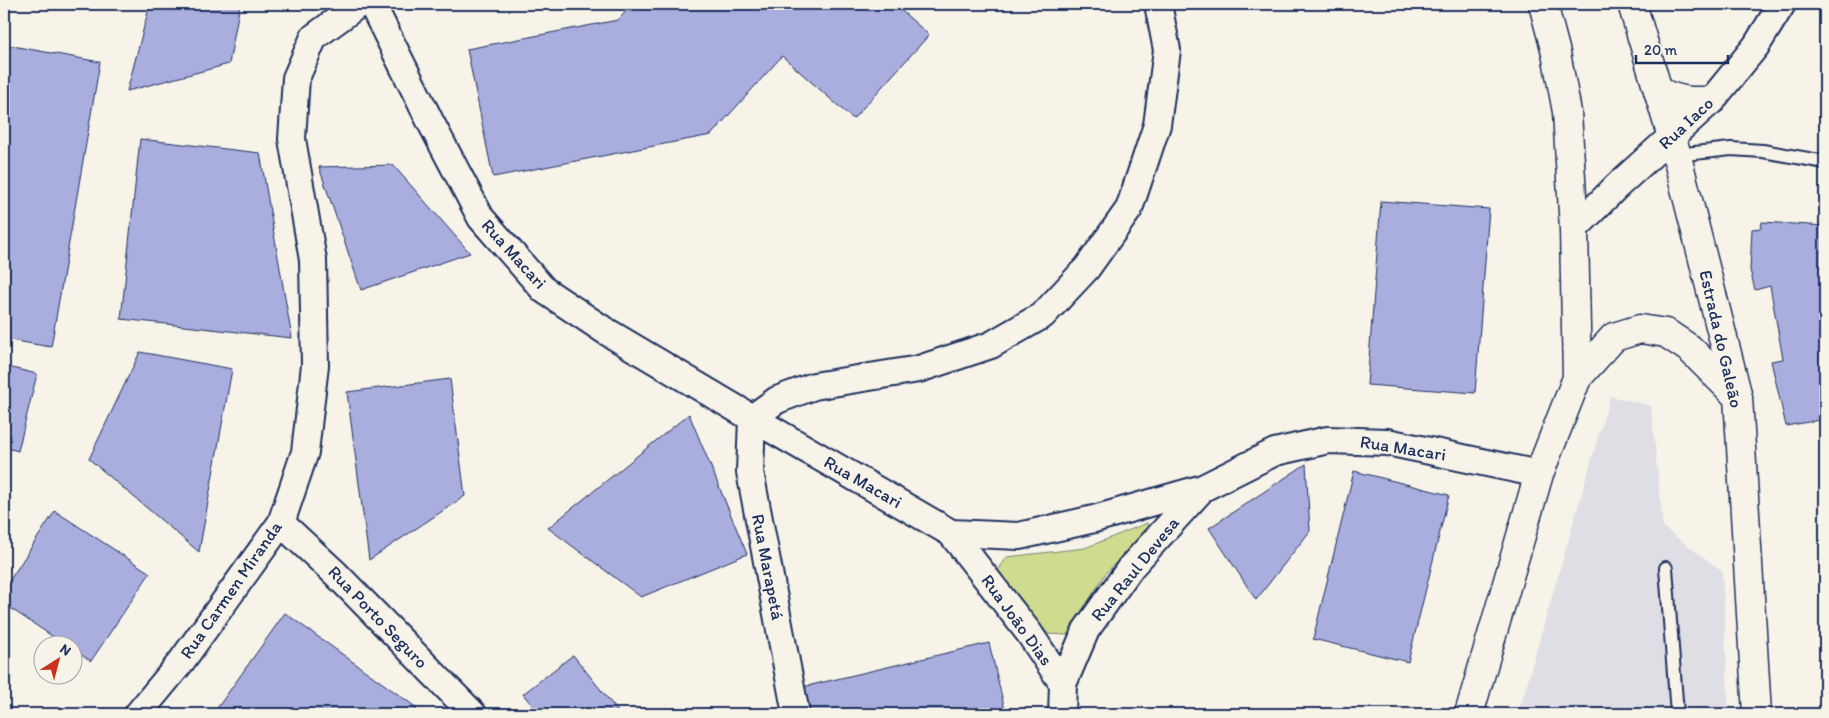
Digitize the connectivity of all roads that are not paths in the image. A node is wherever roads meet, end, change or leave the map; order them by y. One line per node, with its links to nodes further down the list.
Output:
1 (359, 4): 17 (street, Rua Carmen Miranda)
2 (372, 4): 14 (street, Rua Macari)
3 (1158, 4): 14 (street)
4 (1543, 4): 11 (main road)
5 (1632, 4): 7 (main road, Estrada do Galeão)
6 (1782, 4): 8 (street, Rua Iaco)
7 (1658, 91): 8 (main road); 9 (main road, Estrada do Galeão)
8 (1712, 100): 9 (street, Rua Iaco)
9 (1674, 146): 10 (lane); 11 (street, Rua Iaco); 13 (main road, Estrada do Galeão)
10 (1825, 162)
11 (1574, 229): 12 (main road)
12 (1577, 378): 13 (main road); 15 (main road)
13 (1738, 397): 27 (main road, Estrada do Galeão)
14 (752, 418): 18 (street, Rua Macari); 23 (street, Rua Marapetá)
15 (1539, 474): 16 (street, Rua Macari); 25 (main road)
16 (1203, 488): 18 (street, Rua Macari); 20 (street, Rua Raul Devesa)
17 (281, 523): 21 (street, Rua Carmen Miranda); 22 (street, Rua Porto Seguro)
18 (951, 533): 20 (street, Rua João Dias)
19 (1666, 568): 26 (lane)
20 (1063, 684): 24 (street, Rua João Dias)
21 (138, 714)
22 (473, 714)
23 (796, 714)
24 (1062, 714)
25 (1469, 714)
26 (1677, 714)
27 (1758, 714)

